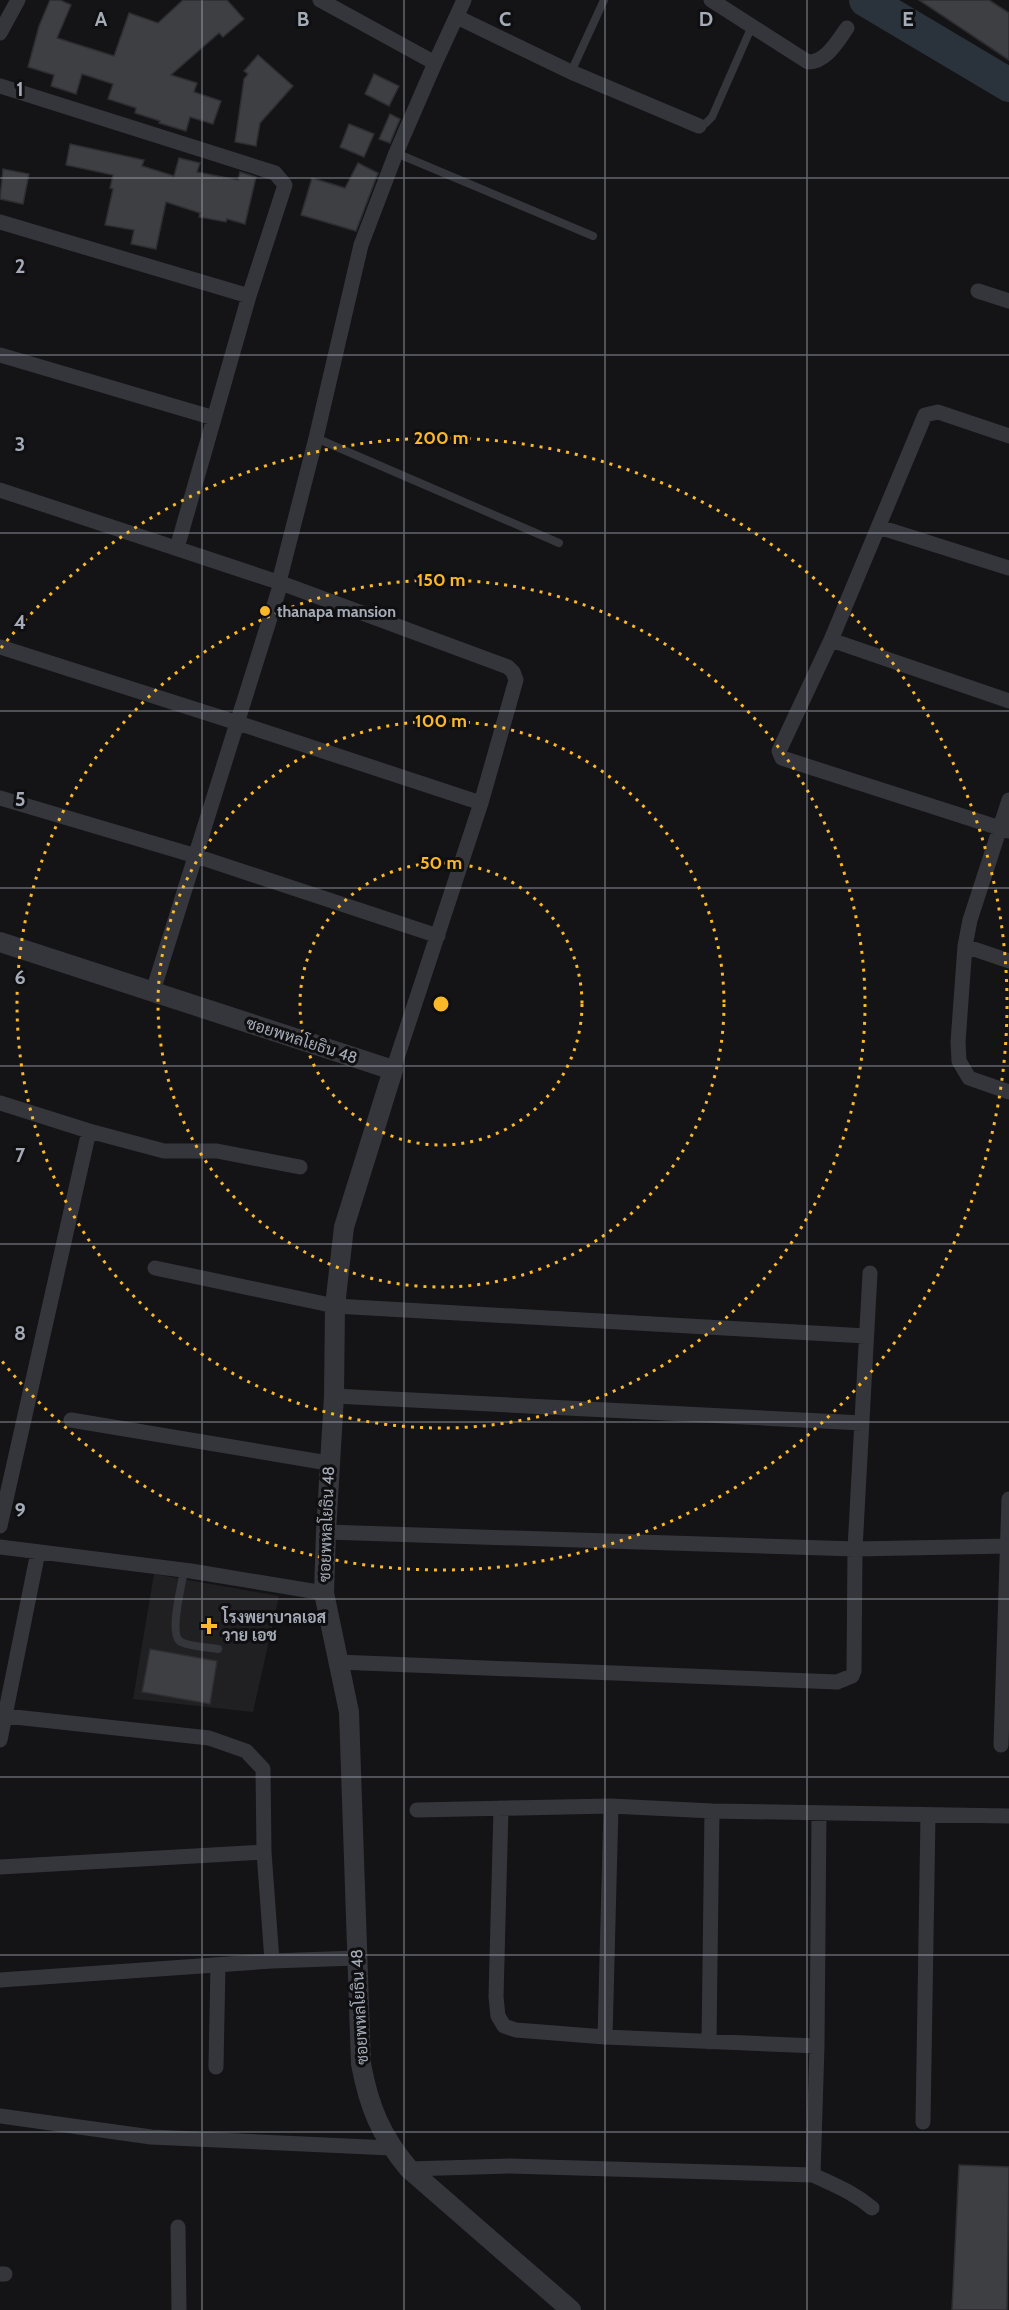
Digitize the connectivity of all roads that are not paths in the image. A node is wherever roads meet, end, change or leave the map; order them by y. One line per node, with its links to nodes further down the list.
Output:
1 (18, 0): 9 (street)
2 (320, 0): 10 (street)
3 (464, 0): 6 (street)
4 (604, 0): 11 (lane)
5 (711, 0): 7 (street)
6 (457, 17): 10 (street); 11 (street)
7 (752, 27): 8 (street); 13 (lane)
8 (847, 28)
9 (0, 33)
10 (435, 63): 14 (street)
11 (571, 72): 13 (street)
12 (0, 86): 18 (street)
13 (699, 126)
14 (396, 153): 16 (lane); 23 (street)
15 (0, 222): 18 (street)
16 (593, 236)
17 (978, 291): 19 (street)
18 (249, 296): 21 (street)
19 (1009, 302)
20 (0, 355): 21 (street)
21 (214, 418): 27 (street)
22 (1009, 436): 25 (street)
23 (316, 438): 26 (lane); 29 (street)
24 (0, 490): 27 (street)
25 (879, 527): 28 (street); 30 (street)
26 (559, 543)
27 (177, 548): 29 (street)
28 (1009, 568)
29 (280, 582): 33 (street); 36 (street)
30 (831, 640): 32 (street); 37 (street)
31 (0, 648): 33 (street)
32 (1009, 701)
33 (238, 723): 36 (street); 38 (street)
34 (0, 798): 38 (street)
35 (1009, 800): 37 (street)
36 (481, 803): 39 (street)
37 (1004, 829): 41 (street)
38 (196, 856): 39 (street); 43 (street)
39 (438, 936): 44 (street)
40 (0, 942): 43 (street, ซอยพหลโยธิน 48)
41 (965, 946): 42 (street); 45 (street)
42 (1009, 961)
43 (153, 991): 44 (street, ซอยพหลโยธิน 48)
44 (393, 1070): 51 (street, ซอยพหลโยธิน 48)
45 (1009, 1092)
46 (0, 1103): 47 (street)
47 (89, 1131): 48 (street); 58 (street)
48 (300, 1167)
49 (155, 1268): 51 (street)
50 (870, 1273): 52 (street)
51 (335, 1306): 52 (street); 53 (street, ซอยพหลโยธิน 48)
52 (866, 1336): 55 (street)
53 (334, 1396): 55 (street); 56 (street, ซอยพหลโยธิน 48)
54 (71, 1420): 56 (street)
55 (862, 1423): 62 (street)
56 (328, 1463): 59 (street, ซอยพหลโยธิน 48)
57 (1009, 1499): 60 (street)
58 (0, 1526)
59 (326, 1532): 62 (street); 65 (street, ซอยพหลโยธิน 48)
60 (1008, 1546): 62 (street); 68 (street)
61 (0, 1547): 63 (street)
62 (855, 1549): 67 (street)
63 (38, 1552): 64 (street); 69 (street)
64 (184, 1571): 65 (street); 66 (lane)
65 (324, 1593): 67 (street, ซอยพหลโยธิน 48)
66 (218, 1649)
67 (338, 1662): 81 (street, ซอยพหลโยธิน 48)
68 (1006, 1704): 71 (street)
69 (5, 1716): 70 (street); 79 (street)
70 (0, 1740)
71 (1001, 1745)
72 (611, 1806): 73 (street); 75 (street); 85 (street)
73 (501, 1808): 74 (street); 85 (street)
74 (417, 1810)
75 (712, 1811): 76 (street); 86 (street)
76 (819, 1813): 77 (street); 87 (street)
77 (928, 1815): 78 (street); 90 (street)
78 (1009, 1816)
79 (264, 1852): 80 (street); 82 (street)
80 (0, 1867)
81 (356, 1958): 82 (street); 91 (street, ซอยพหลโยธิน 48)
82 (272, 1961): 83 (street)
83 (218, 1965): 84 (street); 88 (street)
84 (0, 1980)
85 (605, 2037): 86 (street)
86 (709, 2042): 87 (street)
87 (817, 2046): 93 (street)
88 (216, 2067)
89 (0, 2116): 91 (street)
90 (923, 2122)
91 (391, 2148): 92 (street, ซอยพหลโยธิน 48)
92 (409, 2169): 93 (street); 97 (street, ซอยพหลโยธิน 48)
93 (813, 2175): 94 (street)
94 (872, 2208)
95 (178, 2227): 96 (street)
96 (179, 2310)
97 (571, 2310)

